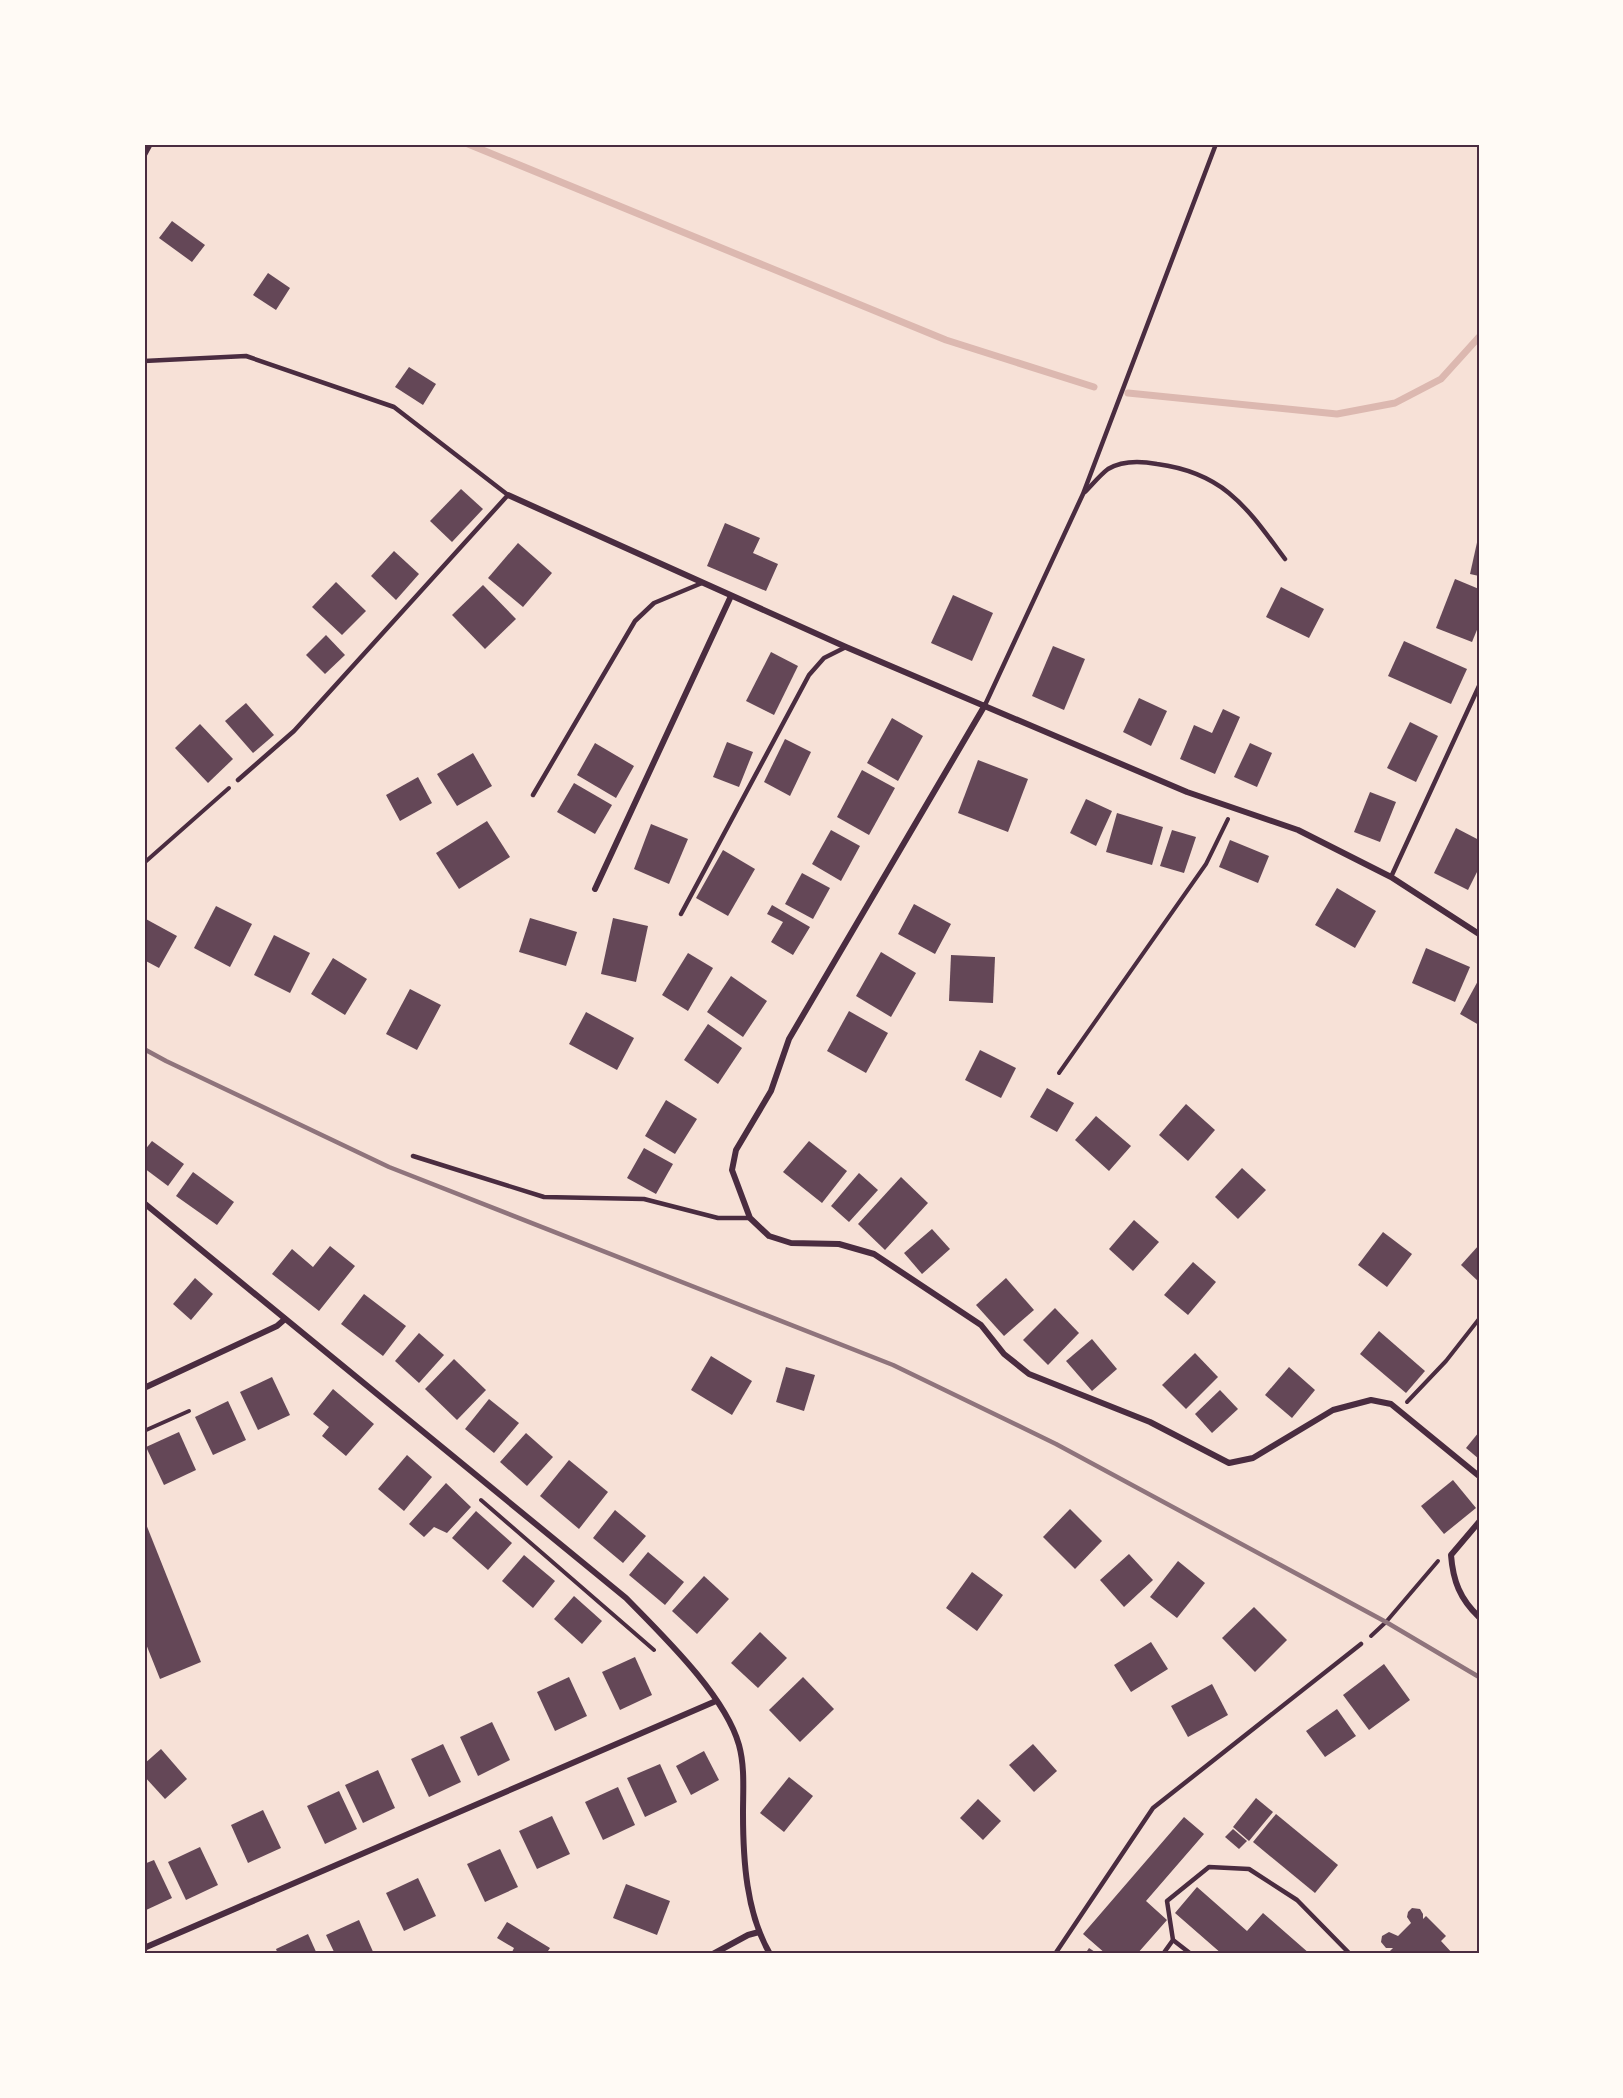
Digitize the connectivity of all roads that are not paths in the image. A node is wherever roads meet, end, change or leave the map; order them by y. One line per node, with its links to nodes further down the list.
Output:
1 (1216, 144): 3 (lane)
2 (144, 361): 4 (lane)
3 (1083, 494): 5 (lane); 10 (lane)
4 (507, 495): 6 (street); 11 (lane)
5 (1285, 559)
6 (702, 583): 7 (street); 12 (lane)
7 (731, 596): 8 (street); 14 (street)
8 (846, 647): 10 (street); 15 (lane)
9 (1479, 686): 13 (lane)
10 (985, 705): 13 (street); 19 (street)
11 (238, 780)
12 (533, 795)
13 (1391, 877): 16 (street)
14 (595, 889)
15 (681, 914)
16 (1479, 934)
17 (413, 1156): 19 (lane)
18 (144, 1203): 20 (street)
19 (750, 1218): 22 (street)
20 (285, 1319): 21 (street); 26 (street)
21 (144, 1388)
22 (1479, 1476)
23 (1479, 1522): 24 (street)
24 (1479, 1617)
25 (1361, 1644): 32 (lane)
26 (716, 1701): 27 (street); 29 (street)
27 (759, 1932): 30 (street); 31 (street)
28 (1173, 1940): 33 (lane); 34 (lane); 35 (lane)
29 (144, 1948)
30 (713, 1954)
31 (770, 1954)
32 (1055, 1954)
33 (1163, 1954)
34 (1191, 1954)
35 (1350, 1954)

